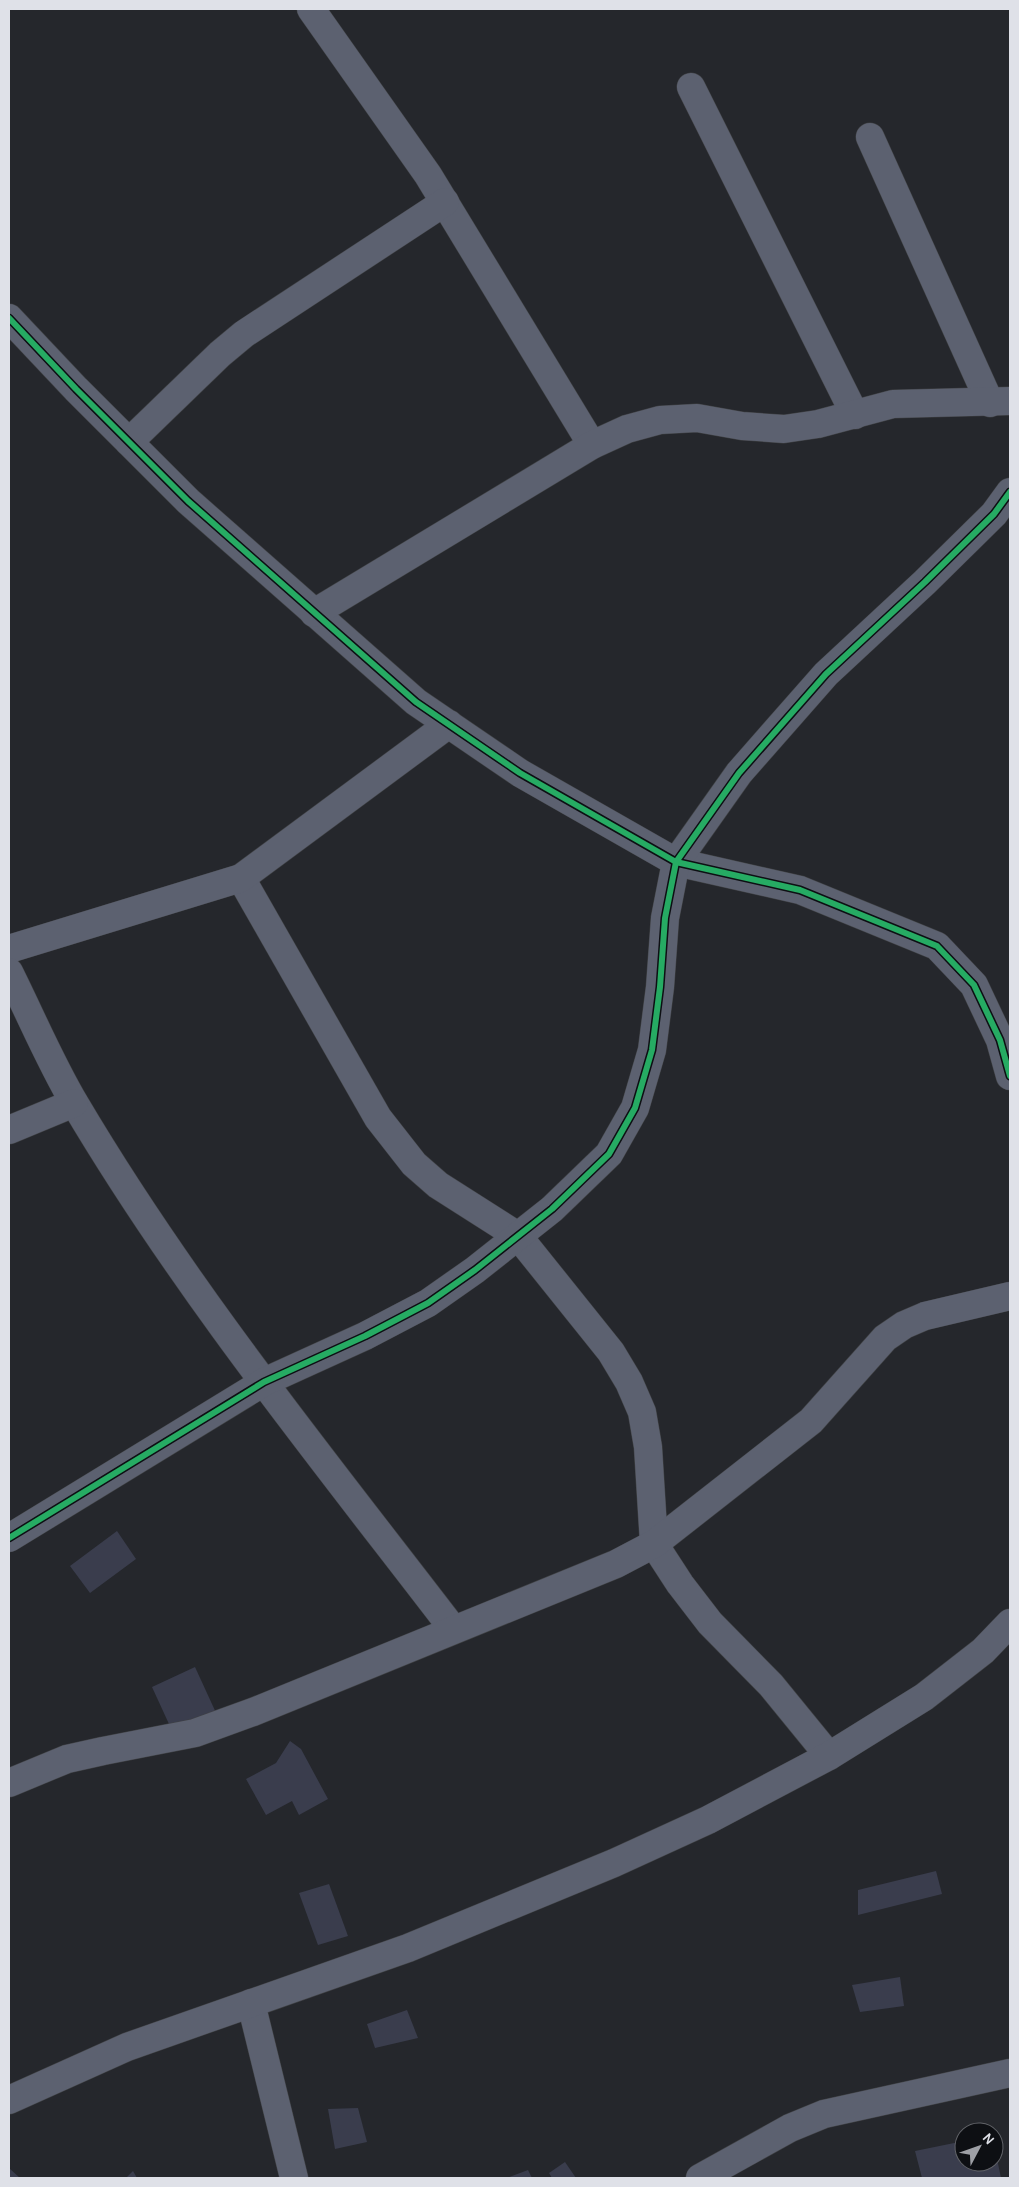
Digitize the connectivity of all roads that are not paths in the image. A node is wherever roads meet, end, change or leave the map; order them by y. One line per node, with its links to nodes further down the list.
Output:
1 (312, 9): 4 (street)
2 (691, 87): 7 (street)
3 (870, 137): 6 (street)
4 (445, 202): 8 (street); 9 (street)
5 (9, 318): 8 (street)
6 (1000, 402): 7 (street)
7 (855, 415): 9 (street)
8 (128, 442): 11 (street)
9 (592, 445): 11 (street)
10 (1010, 492): 13 (street)
11 (314, 613): 12 (street)
12 (449, 724): 13 (street); 14 (street)
13 (676, 862): 17 (street); 20 (street)
14 (241, 878): 15 (street); 20 (street)
15 (9, 949)
16 (9, 972): 18 (street)
17 (1010, 1076)
18 (74, 1103): 19 (street); 22 (street)
19 (9, 1130)
20 (518, 1236): 22 (street); 24 (street)
21 (1010, 1296): 24 (street)
22 (264, 1382): 23 (street); 26 (street)
23 (9, 1538)
24 (654, 1544): 26 (street); 27 (street)
25 (1010, 1624): 27 (street)
26 (453, 1629): 28 (street)
27 (829, 1756): 29 (street)
28 (9, 1783)
29 (251, 2003): 31 (street); 32 (street)
30 (1010, 2073): 33 (street)
31 (9, 2100)
32 (294, 2178)
33 (700, 2178)

